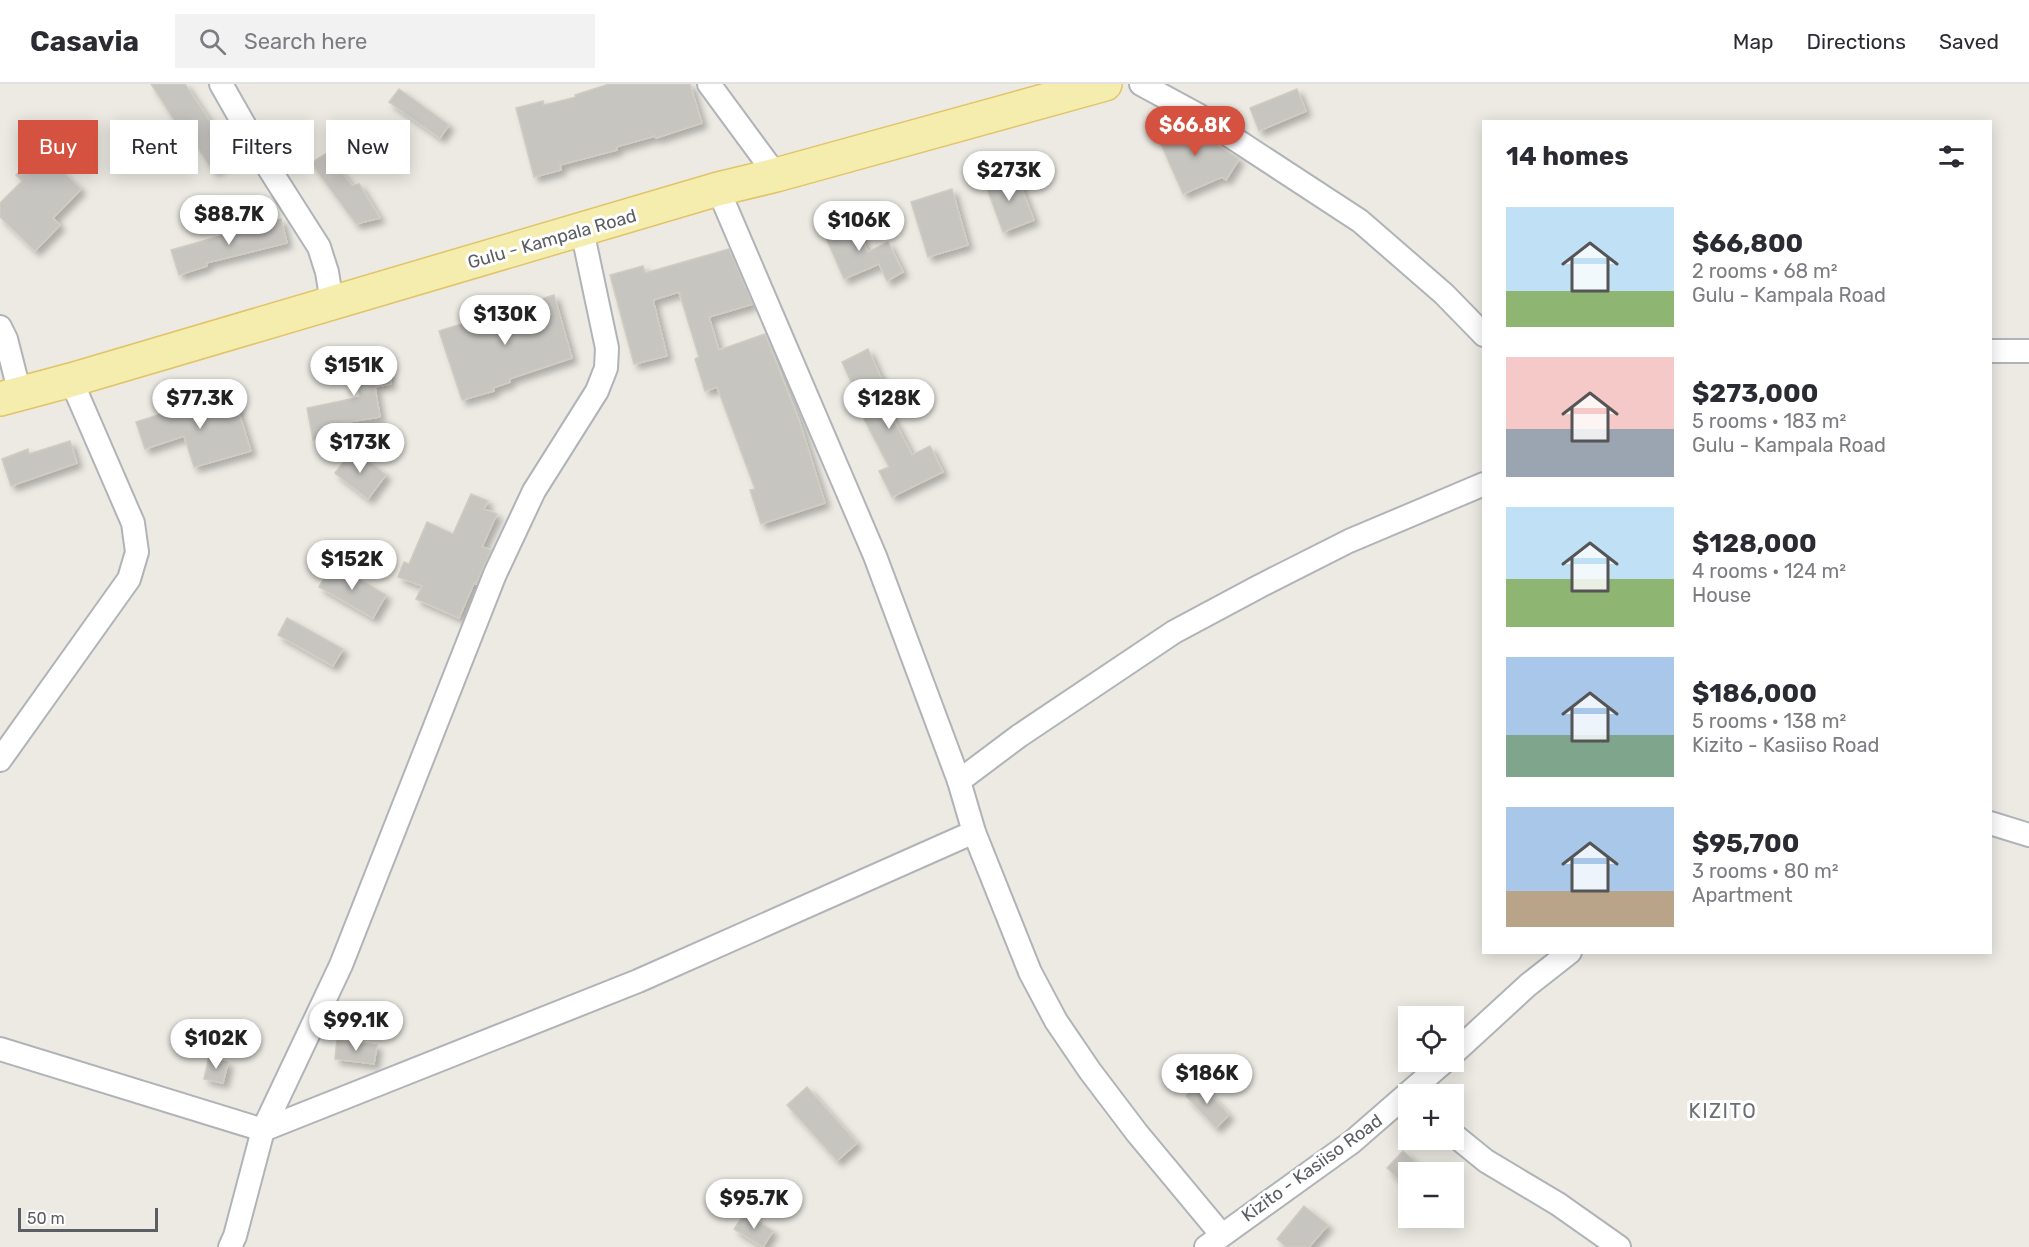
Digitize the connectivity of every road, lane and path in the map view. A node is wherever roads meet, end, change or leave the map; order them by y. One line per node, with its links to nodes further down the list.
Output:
1 (220, 84): 9 (street)
2 (709, 84): 6 (street)
3 (1105, 84): 5 (main road, Gulu - Kampala Road)
4 (1141, 84): 11 (street)
5 (1023, 95): 6 (main road, Gulu - Kampala Road)
6 (776, 175): 7 (main road, Gulu - Kampala Road)
7 (718, 189): 8 (main road, Gulu - Kampala Road); 18 (street)
8 (582, 230): 9 (main road, Gulu - Kampala Road); 28 (street)
9 (332, 303): 14 (main road, Gulu - Kampala Road)
10 (0, 327): 15 (street)
11 (1482, 333)
12 (1992, 351): 13 (street)
13 (2029, 351)
14 (71, 380): 15 (main road, Gulu - Kampala Road); 17 (street)
15 (10, 396)
16 (1482, 485): 18 (street)
17 (0, 760)
18 (958, 781): 20 (street)
19 (1992, 824): 21 (street)
20 (974, 832): 28 (street); 30 (street)
21 (2029, 836)
22 (1567, 954): 23 (street)
23 (1464, 1044)
24 (0, 1049): 28 (street)
25 (1433, 1072): 26 (street, Kizito - Kasiiso Road)
26 (1420, 1084)
27 (1398, 1104): 30 (street, Kizito - Kasiiso Road)
28 (263, 1130): 31 (street)
29 (1464, 1142): 32 (street)
30 (1214, 1241)
31 (230, 1247)
32 (1619, 1247)

